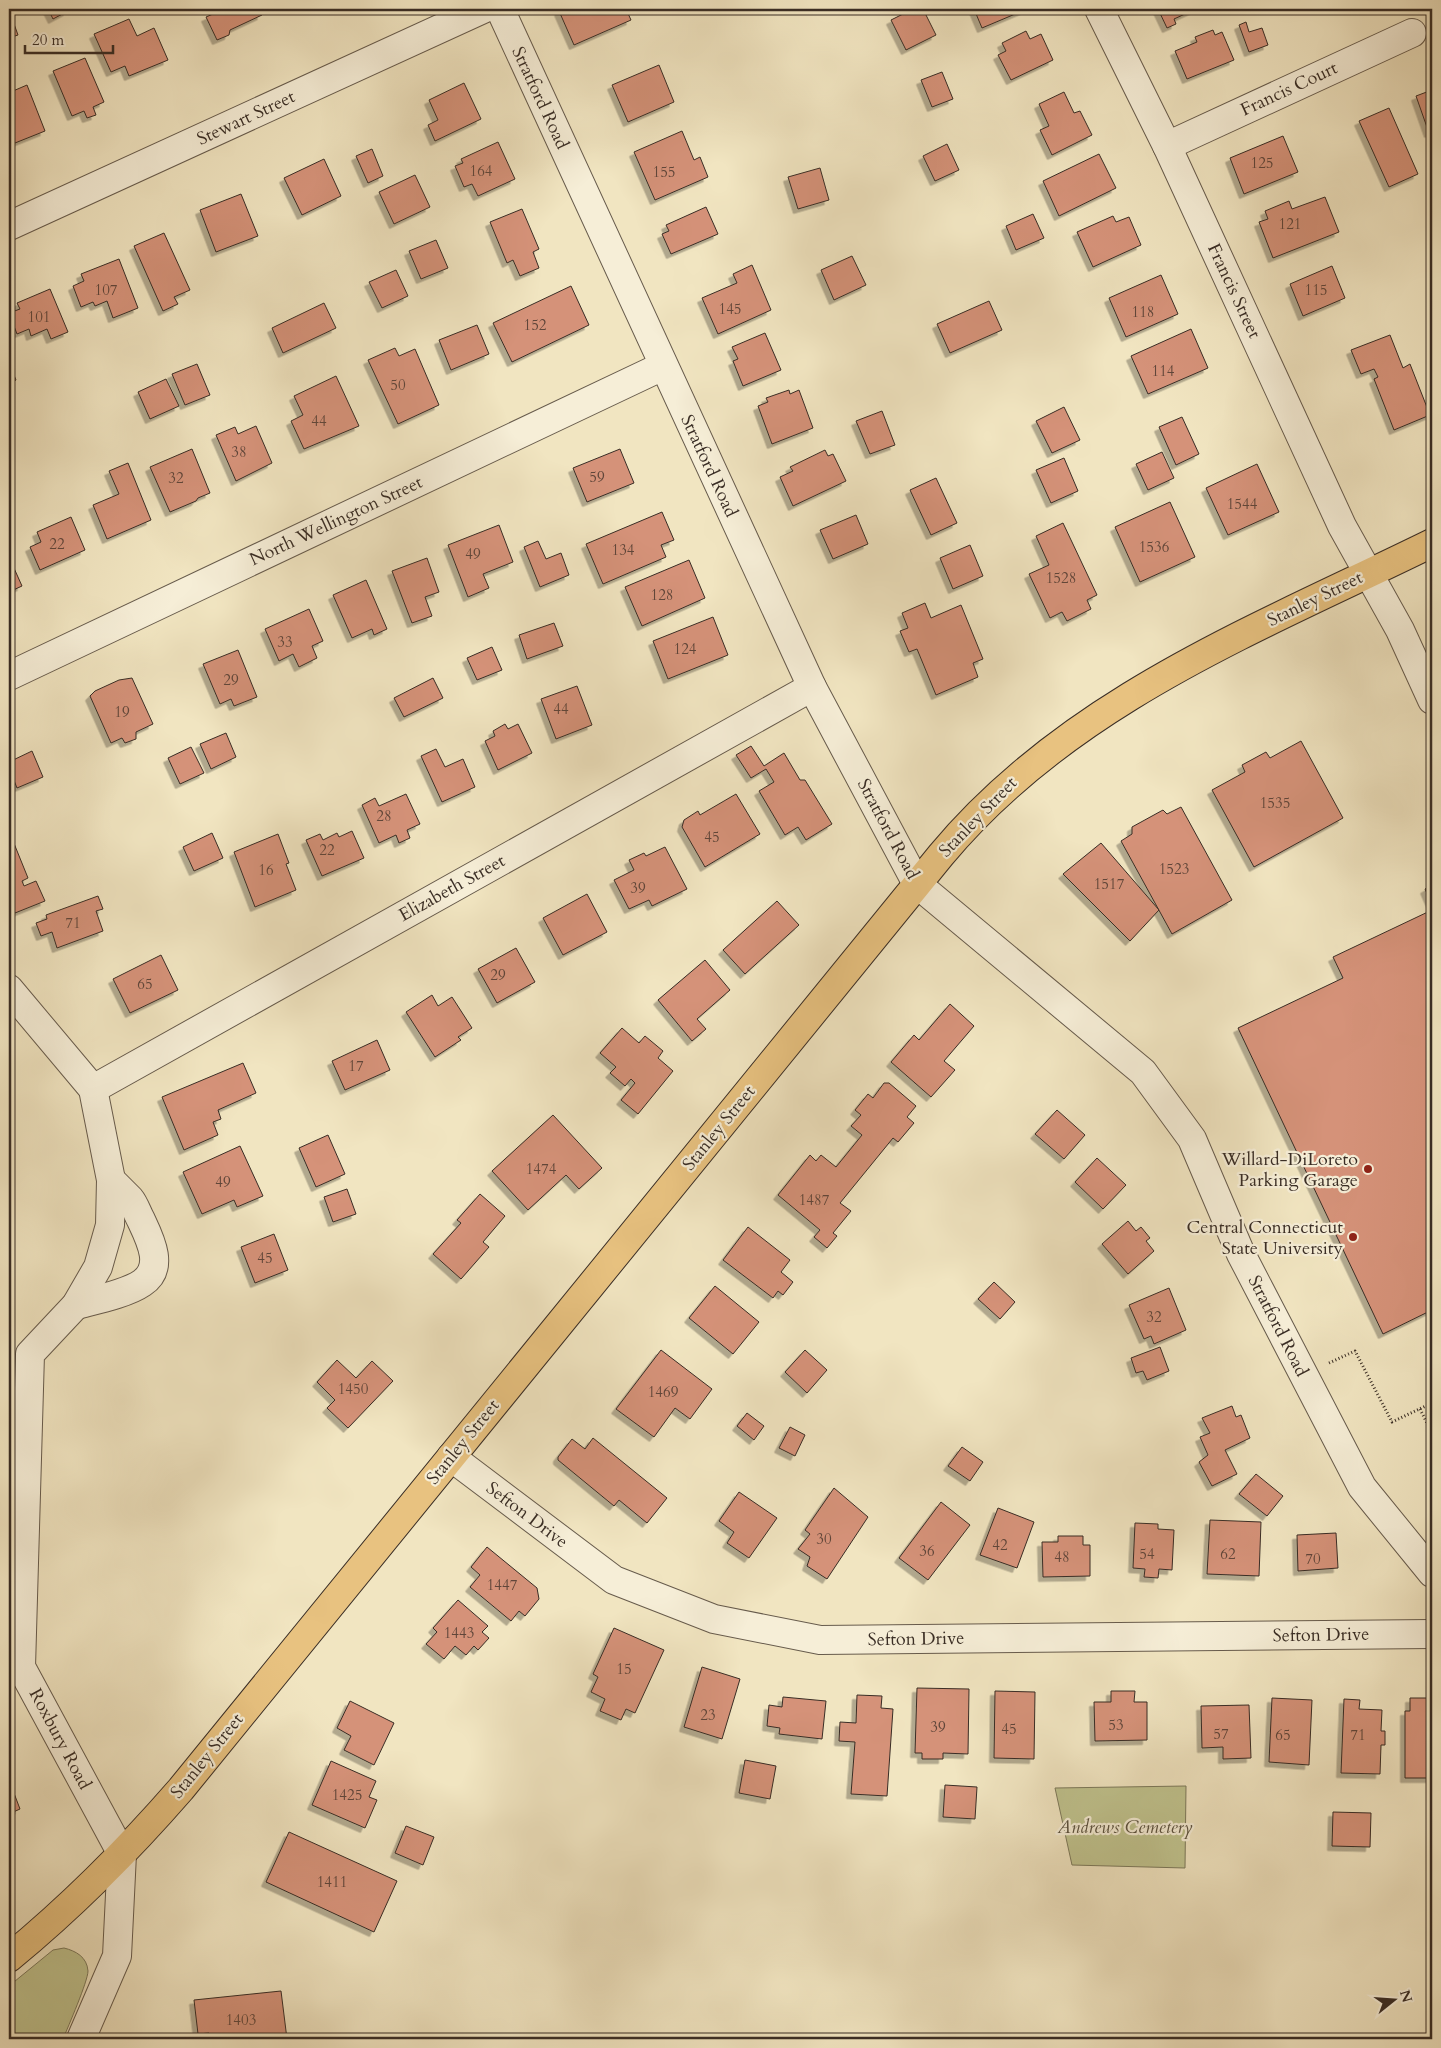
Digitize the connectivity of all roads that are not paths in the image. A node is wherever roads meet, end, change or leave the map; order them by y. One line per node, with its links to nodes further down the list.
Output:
1 (483, 9): 6 (street, Stewart Street)
2 (500, 9): 7 (street, Stratford Road)
3 (1100, 9): 5 (street, Francis Street)
4 (1412, 32): 5 (street, Francis Court)
5 (1167, 146): 9 (street, Francis Street)
6 (9, 226)
7 (663, 366): 10 (street, North Wellington Street); 11 (street, Stratford Road)
8 (1432, 543): 9 (main road, Stanley Street)
9 (1368, 574): 12 (street, Francis Street); 13 (main road, Stanley Street)
10 (9, 676)
11 (812, 687): 13 (street, Stratford Road); 15 (street, Elizabeth Street)
12 (1432, 700)
13 (917, 884): 19 (main road, Stanley Street); 20 (street, Stratford Road)
14 (9, 988): 15 (street, Roxbury Road)
15 (93, 1088): 16 (street, Roxbury Road)
16 (111, 1180): 17 (street, Roxbury Road); 17 (street)
17 (76, 1306): 18 (street, Roxbury Road)
18 (19, 1353): 22 (street, Roxbury Road)
19 (451, 1458): 21 (street, Sefton Drive); 23 (main road, Stanley Street)
20 (1432, 1573)
21 (1432, 1634)
22 (15, 1670): 23 (street, Roxbury Road)
23 (122, 1854): 24 (main road, Stanley Street); 25 (street)
24 (9, 1958)
25 (81, 2039)

